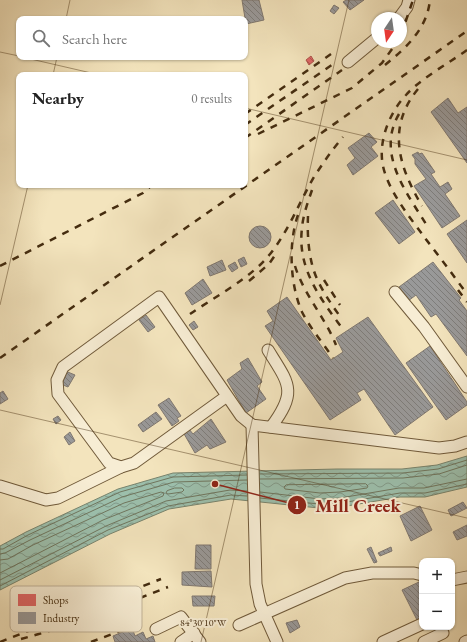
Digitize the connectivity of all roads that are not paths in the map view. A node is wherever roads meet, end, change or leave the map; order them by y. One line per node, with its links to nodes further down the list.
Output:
1 (409, 0): 2 (lane)
2 (403, 12)
3 (371, 43): 4 (lane)
4 (348, 62)
5 (395, 292): 7 (lane)
6 (268, 350): 10 (lane)
7 (467, 387)
8 (227, 396): 9 (lane); 12 (lane); 12 (lane)
9 (252, 425): 10 (lane); 17 (lane)
10 (271, 427): 11 (lane)
11 (467, 442)
12 (120, 467): 13 (lane)
13 (0, 486)
14 (419, 574): 17 (lane)
15 (467, 577): 16 (lane)
16 (455, 579)
17 (264, 613): 19 (lane); 24 (lane)
18 (419, 625): 25 (lane)
19 (239, 626)
20 (156, 629): 22 (lane)
21 (444, 634): 26 (lane)
22 (197, 638): 23 (lane)
23 (181, 642)
24 (277, 642)
25 (383, 642)
26 (424, 642)

